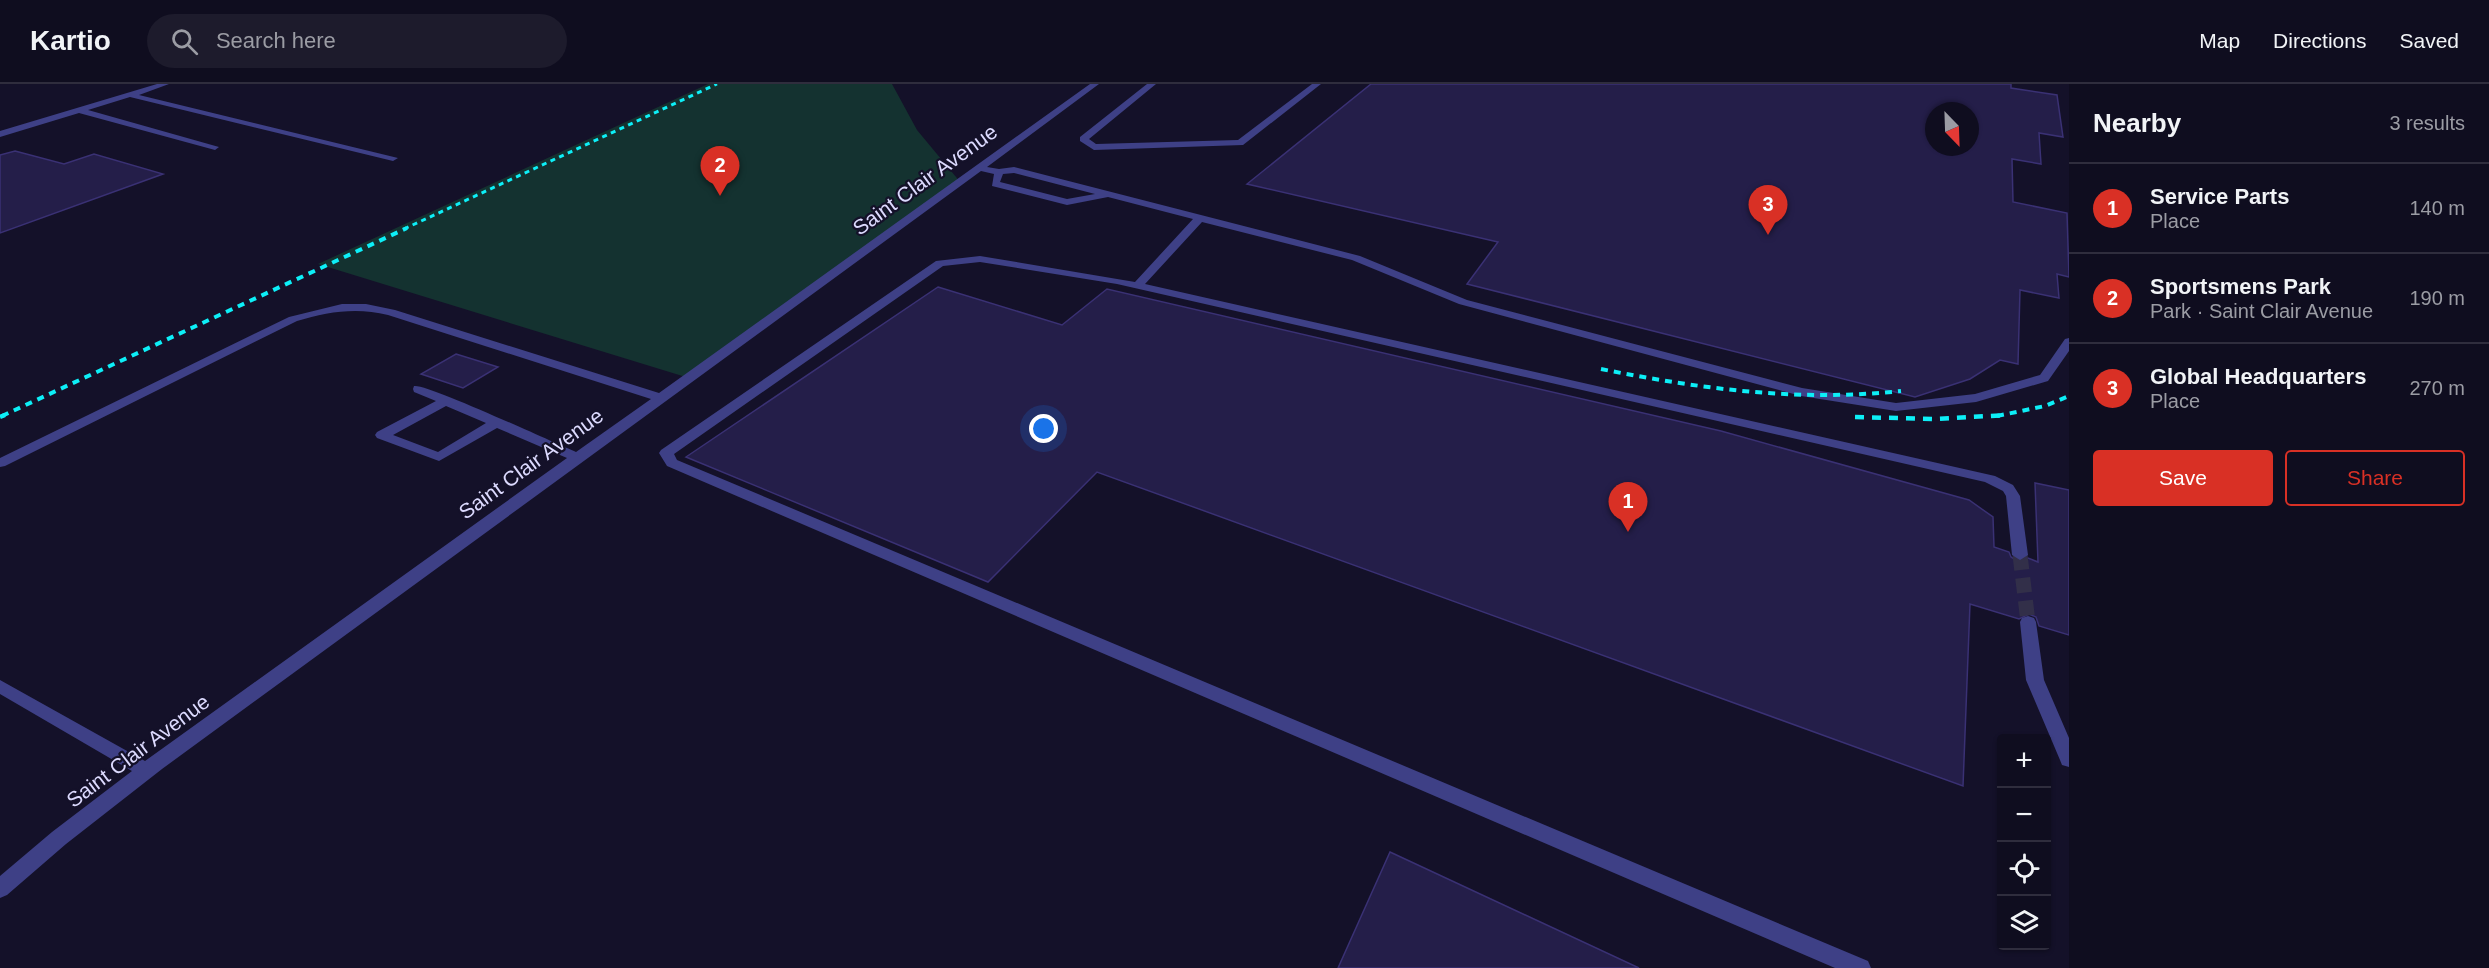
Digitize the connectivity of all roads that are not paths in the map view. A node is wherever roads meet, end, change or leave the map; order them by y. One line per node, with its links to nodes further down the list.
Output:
1 (165, 84): 5 (street)
2 (1095, 84): 10 (street, Saint Clair Avenue)
3 (1152, 84): 4 (street)
4 (1317, 84)
5 (130, 95): 6 (street); 9 (street)
6 (79, 110): 7 (street); 8 (street)
7 (0, 134)
8 (215, 147)
9 (393, 158)
10 (981, 168): 11 (street); 17 (street, Saint Clair Avenue)
11 (999, 172): 12 (street); 12 (street)
12 (1107, 195): 13 (street)
13 (1200, 218): 14 (street); 15 (street)
14 (1138, 285): 22 (street); 28 (street)
15 (2069, 342)
16 (419, 389): 18 (street)
17 (661, 398): 20 (street, Saint Clair Avenue); 21 (street)
18 (447, 400): 19 (street); 19 (street)
19 (498, 421): 20 (street)
20 (578, 458): 26 (street, Saint Clair Avenue)
21 (0, 463)
22 (2020, 555)
23 (2028, 622): 25 (street)
24 (0, 686): 26 (street)
25 (2069, 760)
26 (147, 771): 27 (street, Saint Clair Avenue)
27 (0, 889)
28 (1860, 968)

